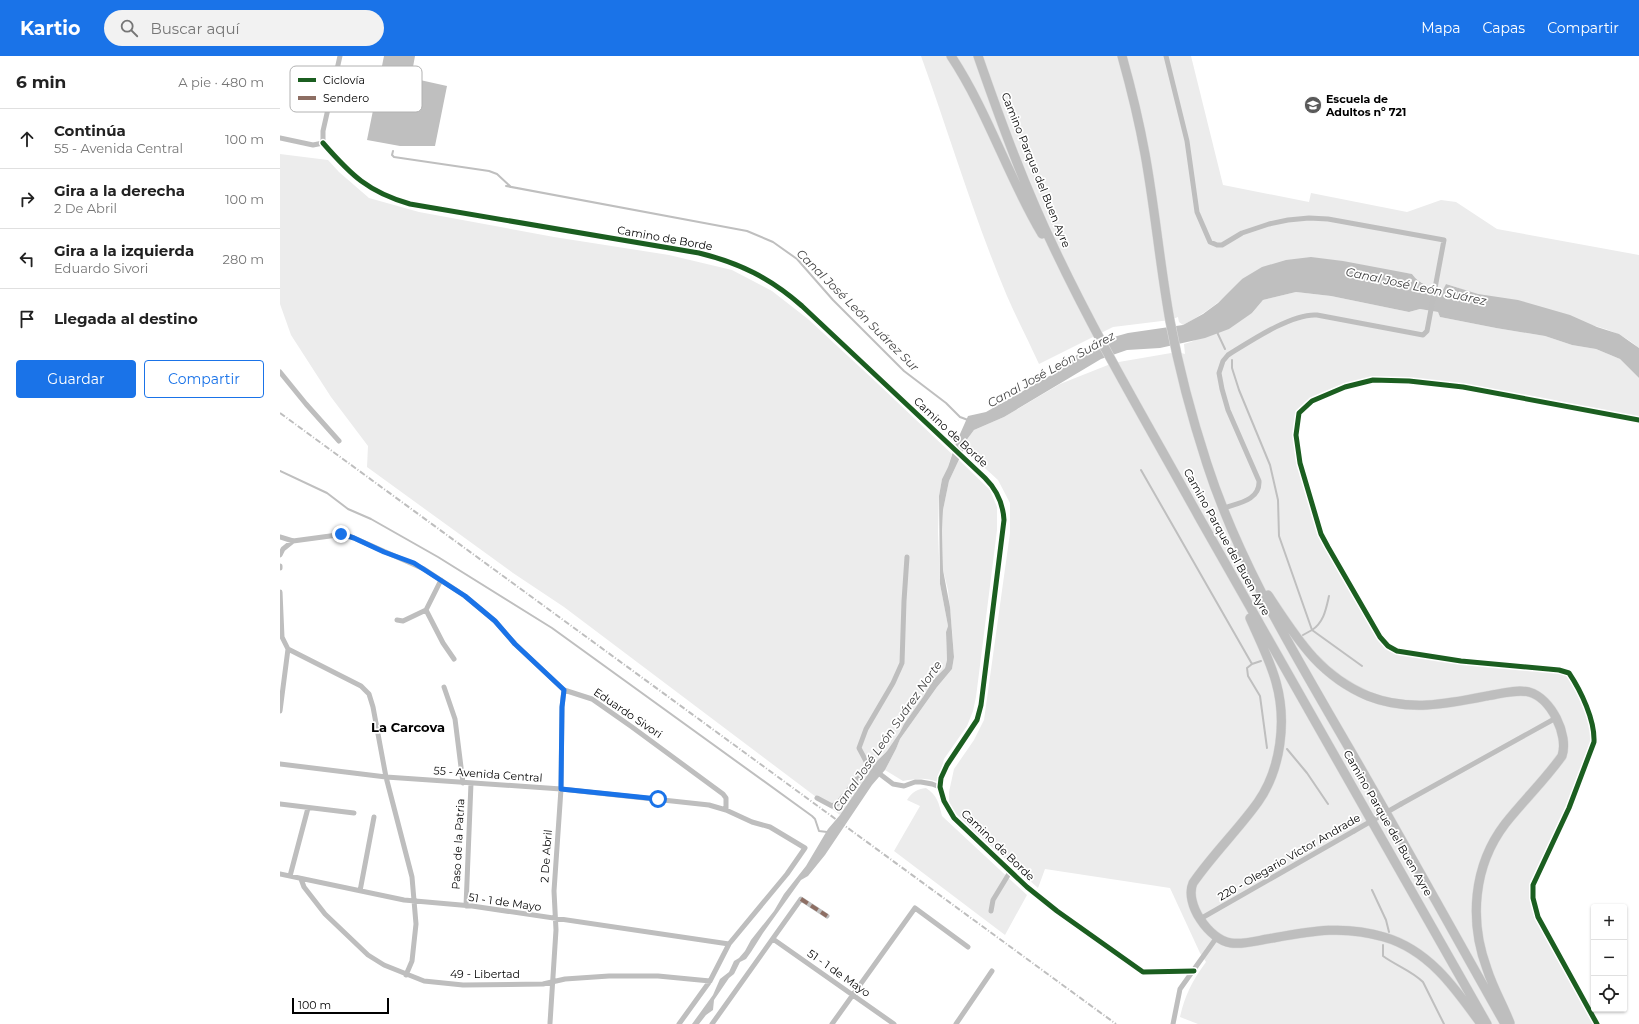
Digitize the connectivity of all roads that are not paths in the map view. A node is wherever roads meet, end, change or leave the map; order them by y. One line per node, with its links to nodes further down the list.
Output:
1 (340, 56): 6 (street)
2 (951, 56): 10 (highway)
3 (978, 56): 10 (highway, Camino Parque del Buen Ayre)
4 (1122, 56): 14 (highway, Camino Parque del Buen Ayre)
5 (1166, 56): 14 (street)
6 (338, 66)
7 (327, 112): 9 (street)
8 (280, 138): 9 (street)
9 (324, 143): 36 (street, Camino de Borde)
10 (1055, 252): 21 (highway, Camino Parque del Buen Ayre)
11 (280, 372): 13 (street)
12 (1639, 420): 76 (street)
13 (339, 441)
14 (1224, 508): 19 (highway, Camino Parque del Buen Ayre)
15 (280, 537): 16 (street, Eduardo Sivori)
16 (293, 541): 17 (street); 20 (street, Eduardo Sivori)
17 (280, 555)
18 (907, 557): 32 (street)
19 (1249, 567): 30 (highway); 74 (highway, Camino Parque del Buen Ayre)
20 (441, 580): 23 (street); 28 (street, Eduardo Sivori)
21 (1235, 581): 54 (highway); 73 (highway, Camino Parque del Buen Ayre)
22 (280, 592): 25 (street)
23 (426, 610): 24 (street); 26 (street)
24 (398, 620)
25 (288, 649): 29 (street); 33 (street)
26 (454, 659)
27 (444, 687): 34 (street, Paso de la Patria)
28 (564, 690): 37 (street, 2 De Abril); 41 (street, Eduardo Sivori)
29 (280, 711)
30 (1556, 718): 54 (street, 220 - Olegario Víctor Andrade, bridge); 75 (highway)
31 (280, 764): 33 (street, 55 - Avenida Central)
32 (869, 766): 36 (street); 38 (street)
33 (386, 777): 34 (street, 55 - Avenida Central); 49 (street)
34 (463, 783): 35 (street, 55 - Avenida Central)
35 (471, 784): 37 (street, 55 - Avenida Central); 50 (street, Paso de la Patria)
36 (940, 787): 44 (street, Camino de Borde)
37 (561, 789): 41 (street, 55 - Avenida Central); 53 (street, 2 De Abril)
38 (817, 798)
39 (280, 804): 40 (street)
40 (308, 808): 42 (street); 46 (street)
41 (726, 810): 57 (street, 55 - Avenida Central)
42 (354, 813)
43 (374, 816): 48 (street)
44 (1010, 872): 51 (street); 60 (street, Camino de Borde)
45 (280, 874): 46 (street, 51 - 1 de Mayo)
46 (290, 876): 47 (street, 51 - 1 de Mayo)
47 (301, 879): 48 (street, 51 - 1 de Mayo); 61 (street, 49 - Libertad)
48 (360, 891): 49 (street, 51 - 1 de Mayo)
49 (415, 901): 50 (street, 51 - 1 de Mayo); 61 (street)
50 (466, 906): 53 (street, 51 - 1 de Mayo)
51 (991, 911)
52 (827, 916): 56 (street)
53 (555, 919): 57 (street, 51 - 1 de Mayo); 63 (street, 2 De Abril)
54 (1200, 919): 55 (highway)
55 (1217, 937): 60 (street); 72 (highway)
56 (773, 939): 64 (street, 51 - 1 de Mayo); 67 (street)
57 (729, 944): 62 (street)
58 (968, 947): 64 (street)
59 (992, 971): 70 (street)
60 (1194, 971): 71 (street)
61 (406, 975): 63 (street, 49 - Libertad)
62 (710, 981): 63 (street, 49 - Libertad); 66 (street)
63 (552, 982): 65 (street, 2 De Abril)
64 (853, 995): 68 (street); 69 (street, 51 - 1 de Mayo)
65 (550, 1023)
66 (680, 1024)
67 (712, 1024)
68 (832, 1024)
69 (894, 1024)
70 (956, 1024)
71 (1173, 1024)
72 (1481, 1024)
73 (1487, 1024)
74 (1505, 1024)
75 (1510, 1024)
76 (1597, 1024)

